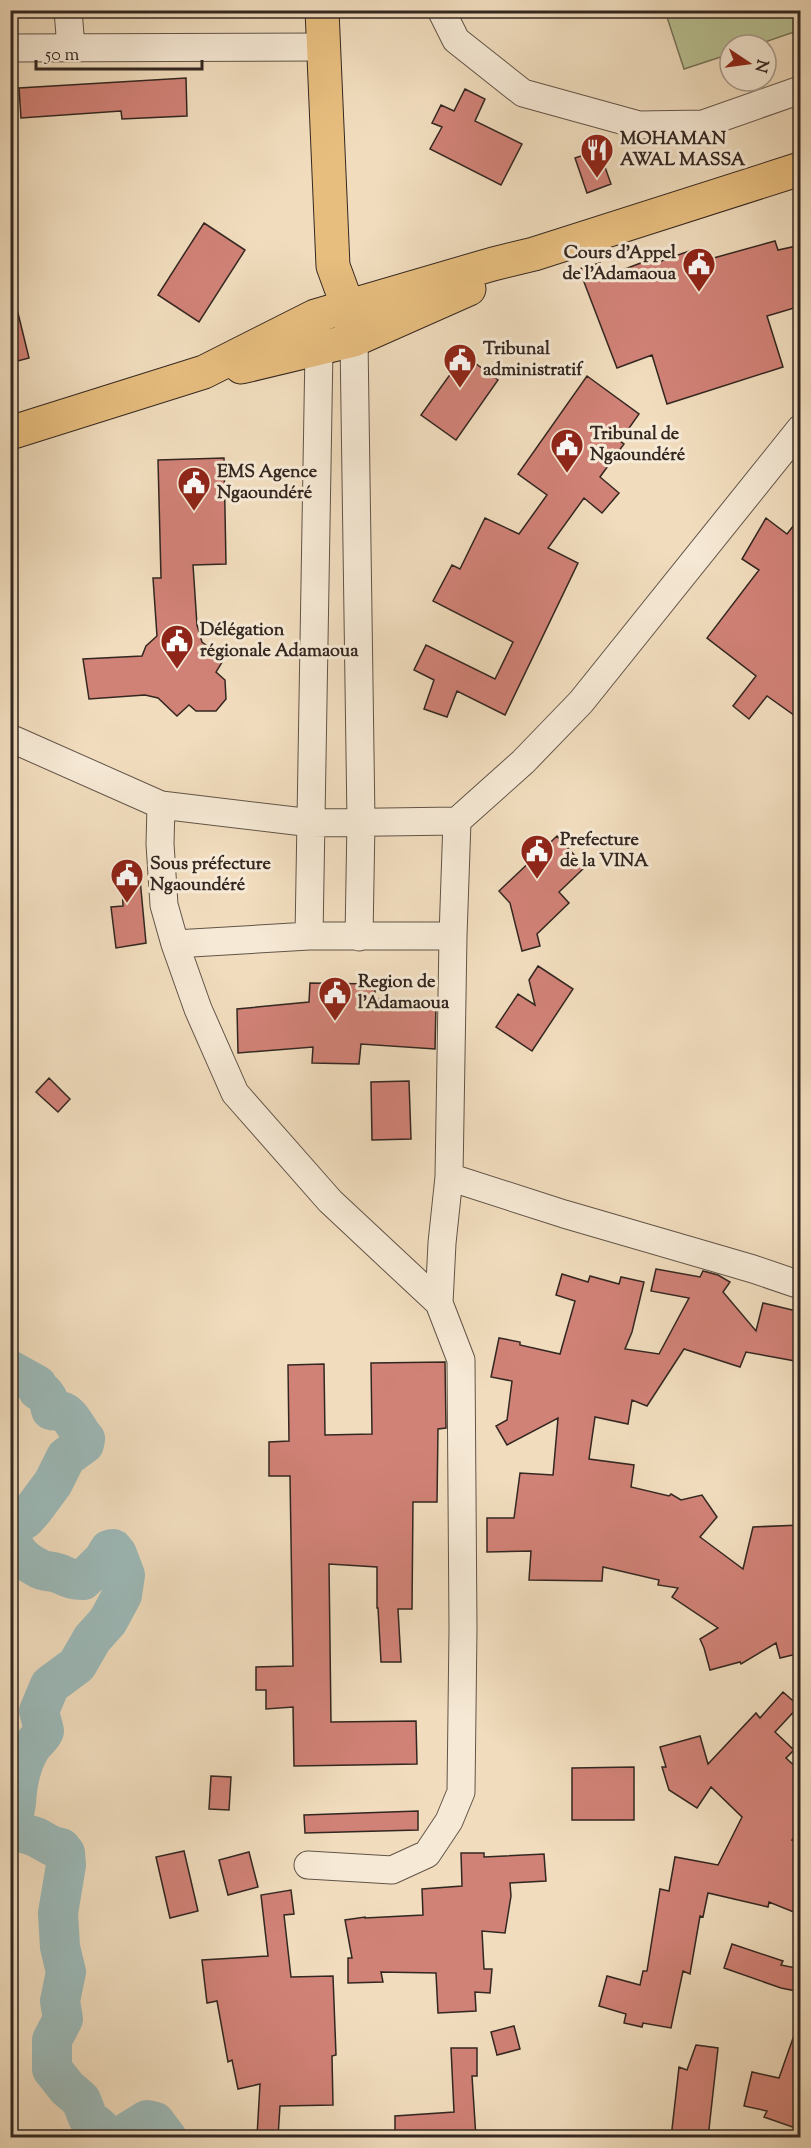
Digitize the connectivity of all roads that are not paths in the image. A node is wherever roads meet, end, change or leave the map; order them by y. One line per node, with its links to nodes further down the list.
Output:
1 (68, 10): 6 (street)
2 (322, 10): 4 (main road)
3 (441, 10): 7 (street)
4 (323, 47): 6 (street); 10 (main road)
5 (10, 48): 6 (street)
6 (72, 48)
7 (801, 90)
8 (801, 169): 9 (main road)
9 (534, 254): 11 (main road); 13 (main road)
10 (333, 266): 11 (main road); 12 (main road)
11 (348, 307): 12 (main road); 13 (main road)
12 (315, 316): 14 (main road); 15 (main road)
13 (354, 340): 14 (main road); 20 (street)
14 (319, 349): 15 (main road); 22 (street)
15 (204, 372): 17 (main road)
16 (801, 429): 21 (street)
17 (10, 433)
18 (10, 738): 19 (street)
19 (161, 805): 22 (street); 26 (street)
20 (361, 821): 21 (street); 22 (street); 25 (street)
21 (457, 821): 24 (street)
22 (312, 823): 23 (street)
23 (309, 936): 25 (street); 26 (street)
24 (453, 936): 25 (street); 27 (street)
25 (359, 937)
26 (175, 945): 29 (street)
27 (449, 1177): 28 (street); 29 (street)
28 (801, 1286)
29 (439, 1303): 30 (street)
30 (308, 1865)

